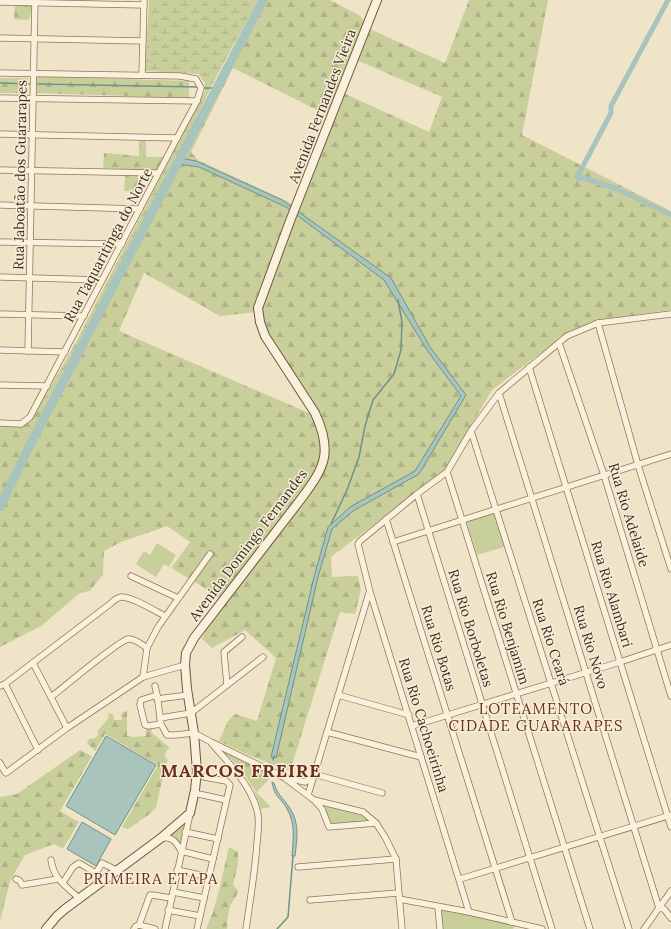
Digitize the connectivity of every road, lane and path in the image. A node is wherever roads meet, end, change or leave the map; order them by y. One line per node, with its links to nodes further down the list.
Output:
1 (377, 0): 24 (main road, Avenida Fernandes Vieira)
2 (35, 1): 3 (street); 4 (street); 7 (street, Rua Jaboatão dos Guararapes)
3 (0, 2)
4 (64, 2): 5 (street)
5 (144, 2): 8 (street)
6 (0, 38): 7 (street)
7 (35, 38): 8 (street); 10 (street, Rua Jaboatão dos Guararapes)
8 (143, 41): 11 (street)
9 (0, 73): 10 (street)
10 (34, 74): 11 (street); 13 (street, Rua Jaboatão dos Guararapes)
11 (142, 75): 14 (street, Rua Taquaritinga do Norte)
12 (0, 98): 13 (street)
13 (33, 98): 14 (street); 16 (street, Rua Jaboatão dos Guararapes)
14 (197, 101): 17 (street, Rua Taquaritinga do Norte)
15 (0, 134): 16 (street)
16 (32, 135): 17 (street); 19 (street, Rua Jaboatão dos Guararapes)
17 (177, 138): 20 (street, Rua Taquaritinga do Norte)
18 (0, 170): 19 (street)
19 (32, 171): 20 (street); 22 (street, Rua Jaboatão dos Guararapes)
20 (158, 174): 23 (street, Rua Taquaritinga do Norte)
21 (0, 205): 22 (street)
22 (31, 205): 23 (street); 26 (street, Rua Jaboatão dos Guararapes)
23 (140, 210): 27 (street, Rua Taquaritinga do Norte)
24 (290, 221): 72 (main road, Avenida Domingo Fernandes)
25 (0, 242): 26 (street)
26 (30, 242): 27 (street); 29 (street, Rua Jaboatão dos Guararapes)
27 (122, 244): 30 (street, Rua Taquaritinga do Norte)
28 (0, 277): 29 (street)
29 (29, 277): 30 (street); 32 (street, Rua Jaboatão dos Guararapes)
30 (102, 280): 34 (street, Rua Taquaritinga do Norte)
31 (0, 314): 32 (street)
32 (28, 314): 34 (street); 39 (street, Rua Jaboatão dos Guararapes)
33 (670, 314): 35 (street); 36 (street)
34 (84, 316): 40 (street, Rua Taquaritinga do Norte)
35 (671, 321)
36 (598, 323): 37 (street); 48 (street)
37 (559, 343): 41 (street); 50 (street, Rua Rio Adelaide)
38 (0, 350): 39 (street)
39 (28, 350): 40 (street)
40 (65, 352): 43 (street, Rua Taquaritinga do Norte)
41 (529, 367): 44 (street); 51 (street, Rua Rio Alambari)
42 (0, 385): 43 (street)
43 (47, 386): 45 (street, Rua Taquaritinga do Norte)
44 (499, 392): 46 (street); 53 (street, Rua Rio Novo)
45 (0, 423)
46 (471, 430): 49 (street); 54 (street, Rua Rio Ceará)
47 (671, 454): 48 (street)
48 (638, 465): 50 (street); 60 (street)
49 (447, 472): 52 (street); 56 (street, Rua Rio Benjamim)
50 (604, 475): 51 (street); 68 (street, Rua Rio Adelaide)
51 (567, 487): 53 (street); 70 (street, Rua Rio Alambari)
52 (417, 494): 55 (street); 57 (street, Rua Rio Borboletas)
53 (532, 498): 54 (street); 73 (street, Rua Rio Novo)
54 (496, 509): 56 (street); 75 (street, Rua Rio Ceará)
55 (386, 519): 58 (street, Rua Rio Botas); 62 (street, Rua Rio Cachoeirinha)
56 (462, 520): 57 (street); 80 (street, Rua Rio Benjamim)
57 (428, 531): 58 (street); 85 (street, Rua Rio Borboletas)
58 (393, 542): 88 (street, Rua Rio Botas)
59 (210, 554): 63 (street)
60 (671, 568)
61 (130, 576): 63 (street)
62 (370, 592): 81 (street); 87 (street, Rua Rio Cachoeirinha)
63 (178, 598): 64 (street)
64 (165, 616): 67 (street); 71 (street)
65 (242, 636): 77 (street)
66 (671, 645): 68 (street)
67 (147, 648): 74 (street); 84 (street)
68 (657, 649): 70 (street); 82 (street, Rua Rio Adelaide)
69 (263, 657): 77 (street)
70 (620, 662): 73 (street); 107 (street, Rua Rio Alambari)
71 (33, 663): 76 (street); 84 (street)
72 (185, 665): 74 (street); 79 (main road, Avenida Domingo Fernandes)
73 (586, 672): 75 (street); 109 (street, Rua Rio Novo)
74 (143, 677): 91 (street)
75 (551, 683): 80 (street); 112 (street, Rua Rio Ceará)
76 (3, 685): 95 (street)
77 (227, 685): 86 (street)
78 (155, 686): 83 (street)
79 (188, 694): 83 (street); 86 (main road, Avenida Domingo Fernandes)
80 (516, 694): 85 (street); 115 (street, Rua Rio Benjamim)
81 (338, 695): 87 (street); 92 (street)
82 (671, 696)
83 (157, 697): 89 (street); 89 (street)
84 (51, 698): 91 (street)
85 (482, 704): 88 (street); 117 (street, Rua Rio Borboletas)
86 (191, 713): 89 (street); 93 (main road)
87 (409, 715): 90 (street, Rua Rio Cachoeirinha)
88 (447, 715): 90 (street); 122 (street, Rua Rio Botas)
89 (161, 721): 93 (street)
90 (412, 726): 96 (street, Rua Rio Cachoeirinha)
91 (67, 728): 95 (street)
92 (327, 732): 96 (street); 99 (street)
93 (194, 733): 94 (street); 101 (main road)
94 (211, 742): 98 (street); 149 (street)
95 (38, 750): 97 (street)
96 (421, 757): 127 (street, Rua Rio Cachoeirinha)
97 (0, 762)
98 (283, 776): 99 (street); 103 (street)
99 (313, 776): 102 (street); 103 (street)
100 (204, 777): 104 (street)
101 (194, 793): 104 (street); 106 (main road)
102 (382, 793)
103 (308, 795): 105 (street)
104 (226, 800): 114 (street)
105 (314, 800): 108 (street); 108 (street)
106 (190, 813): 111 (street); 113 (main road)
107 (669, 815): 109 (street); 110 (street, Rua Rio Alambari)
108 (376, 823): 119 (street)
109 (634, 826): 112 (street); 138 (street, Rua Rio Novo)
110 (671, 827)
111 (185, 832): 114 (street); 116 (street)
112 (600, 836): 115 (street); 156 (street, Rua Rio Ceará)
113 (162, 838): 116 (street); 124 (main road)
114 (218, 839): 118 (street)
115 (564, 847): 117 (street); 155 (street, Rua Rio Benjamim)
116 (181, 851): 118 (street); 123 (street)
117 (530, 858): 122 (street); 154 (street, Rua Rio Borboletas)
118 (213, 859): 125 (street)
119 (396, 859): 121 (street); 131 (street)
120 (51, 860): 128 (street)
121 (298, 867)
122 (496, 868): 127 (street); 143 (street, Rua Rio Botas)
123 (177, 870): 125 (street); 130 (street)
124 (118, 871): 128 (street); 134 (main road)
125 (209, 877): 133 (street)
126 (16, 879): 128 (street)
127 (460, 879): 140 (street, Rua Rio Cachoeirinha)
128 (61, 880): 134 (street)
129 (671, 891): 138 (street)
130 (172, 892): 132 (street); 133 (street)
131 (398, 893): 135 (street); 136 (street)
132 (171, 898): 139 (street); 144 (street)
133 (204, 898): 141 (street)
134 (80, 899): 145 (main road)
135 (399, 899): 137 (street); 150 (street)
136 (310, 900)
137 (438, 907): 140 (street); 151 (street)
138 (659, 908): 142 (street); 157 (street)
139 (168, 910): 141 (street); 147 (street)
140 (470, 912): 143 (street)
141 (200, 916): 148 (street)
142 (671, 918)
143 (514, 922): 152 (street); 153 (street)
144 (136, 927): 146 (street)
145 (46, 929)
146 (155, 929)
147 (165, 929)
148 (197, 929)
149 (246, 929)
150 (402, 929)
151 (440, 929)
152 (513, 929)
153 (542, 929)
154 (552, 929)
155 (590, 929)
156 (629, 929)
157 (644, 929)

